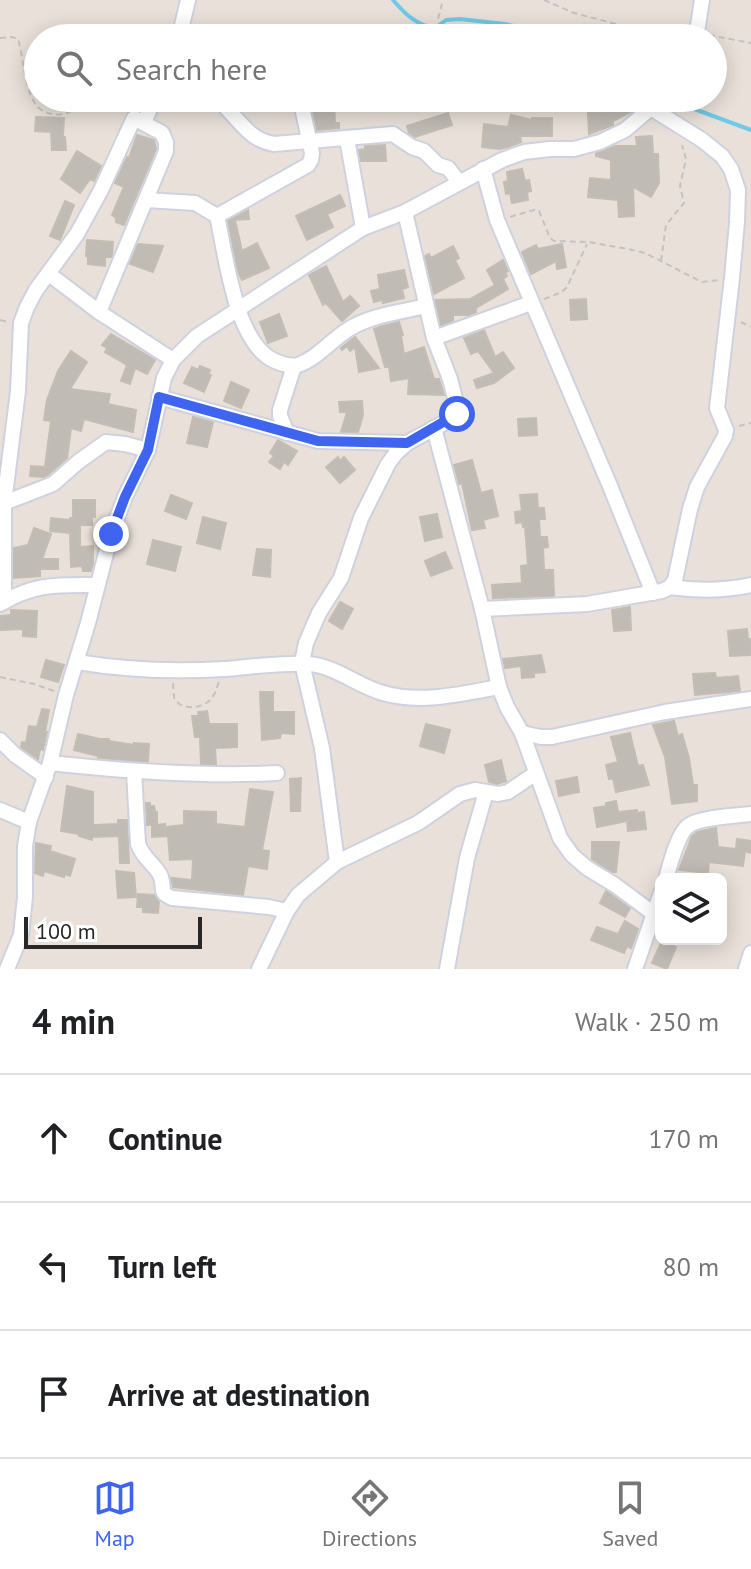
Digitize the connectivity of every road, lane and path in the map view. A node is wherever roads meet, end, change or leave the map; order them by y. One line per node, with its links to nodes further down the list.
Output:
1 (188, 0): 6 (street)
2 (443, 0): 5 (path)
3 (544, 0): 7 (path)
4 (702, 0): 8 (street)
5 (438, 19)
6 (182, 24)
7 (616, 24)
8 (698, 24)
9 (0, 38): 12 (path)
10 (727, 40): 11 (path)
11 (751, 43)
12 (24, 64)
13 (44, 112): 14 (path)
14 (69, 112)
15 (119, 112): 21 (path)
16 (145, 112): 21 (street)
17 (229, 112): 24 (street)
18 (303, 112): 24 (street)
19 (646, 112): 25 (street)
20 (657, 112): 22 (street)
21 (139, 120): 27 (street); 35 (street)
22 (672, 122): 31 (street); 34 (path)
23 (347, 139): 24 (street); 26 (street); 32 (street)
24 (310, 142): 29 (street)
25 (483, 169): 26 (street); 30 (street)
26 (459, 182): 28 (street)
27 (146, 200): 29 (street); 40 (street)
28 (405, 212): 32 (street); 38 (street)
29 (217, 216): 39 (street)
30 (497, 220): 33 (path); 37 (street)
31 (744, 224): 36 (street)
32 (363, 228): 39 (street)
33 (588, 242): 34 (path); 37 (path)
34 (661, 261): 36 (path)
35 (49, 274): 40 (street); 49 (street)
36 (732, 278): 53 (street)
37 (531, 303): 41 (street); 54 (street)
38 (426, 306): 41 (street); 43 (street)
39 (238, 310): 42 (street); 43 (street)
40 (99, 312): 42 (street)
41 (434, 338): 45 (street)
42 (173, 360): 44 (street)
43 (294, 366): 46 (street)
44 (159, 397): 46 (street); 48 (street)
45 (434, 428): 47 (street); 56 (street)
46 (287, 433): 47 (street)
47 (407, 443): 58 (street)
48 (148, 450): 49 (street); 51 (street)
49 (4, 503): 50 (street)
50 (1, 585): 55 (street)
51 (97, 585): 55 (street); 57 (street)
52 (751, 585): 53 (street)
53 (670, 587): 54 (street)
54 (653, 593): 56 (street)
55 (2, 603)
56 (482, 609): 62 (street)
57 (77, 662): 60 (street); 63 (street)
58 (302, 663): 59 (street); 62 (street); 75 (street)
59 (224, 669): 60 (street); 60 (path)
60 (172, 670)
61 (0, 677): 63 (path)
62 (499, 687): 65 (street)
63 (66, 695): 67 (street)
64 (751, 699): 65 (street)
65 (522, 733): 70 (street)
66 (0, 740): 67 (street)
67 (48, 770): 68 (street); 74 (street)
68 (134, 771): 69 (street); 77 (street)
69 (277, 773)
70 (536, 773): 71 (street); 79 (street)
71 (486, 792): 75 (street); 83 (street)
72 (0, 810): 74 (street)
73 (751, 814): 76 (street)
74 (29, 822): 81 (street)
75 (337, 862): 77 (street)
76 (668, 873)
77 (287, 911): 82 (street)
78 (655, 911): 79 (street)
79 (654, 914): 84 (street)
80 (751, 953): 85 (street)
81 (7, 969)
82 (259, 969)
83 (447, 969)
84 (635, 969)
85 (746, 969)

